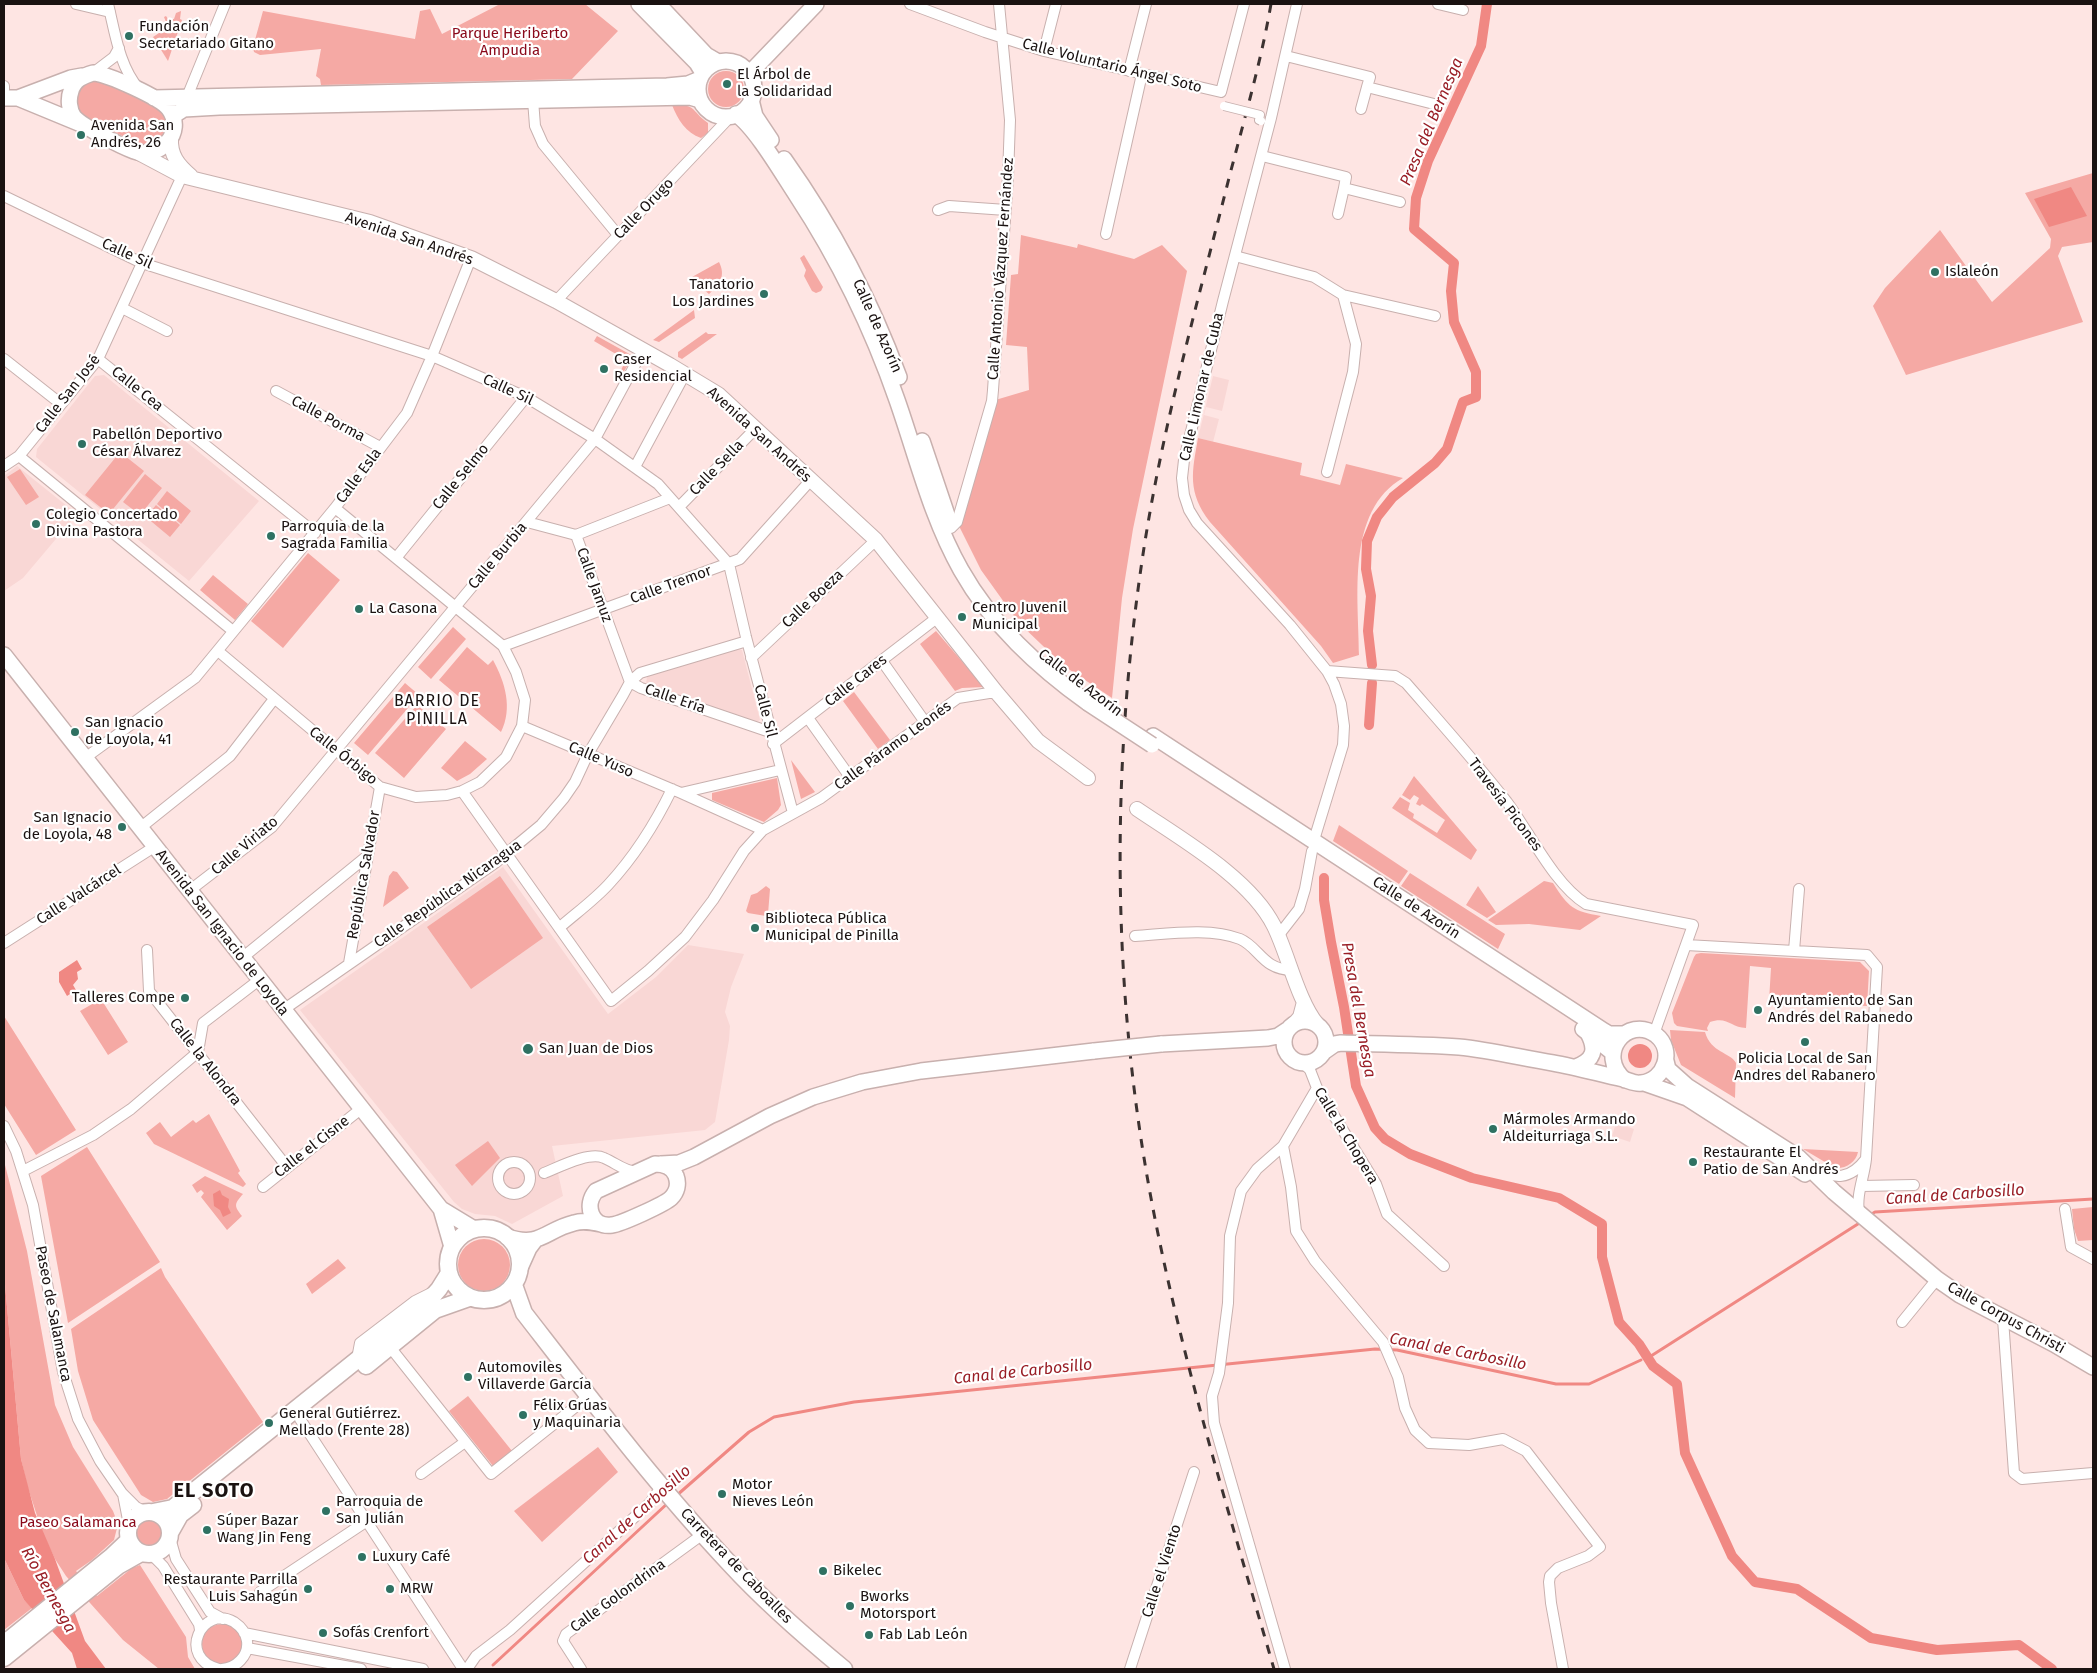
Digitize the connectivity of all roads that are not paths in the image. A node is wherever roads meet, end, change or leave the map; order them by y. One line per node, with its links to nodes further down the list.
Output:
1 (76, 4): 13 (street)
2 (224, 4): 27 (street)
3 (639, 4): 24 (main road)
4 (658, 4): 19 (main road)
5 (910, 4): 15 (street, Calle Voluntario Ángel Soto)
6 (999, 4): 15 (street, Calle Antonio Vázquez Fernández)
7 (1056, 4): 17 (street)
8 (1146, 4): 20 (street)
9 (1244, 4): 23 (street, Calle Voluntario Ángel Soto)
10 (1297, 4): 18 (street, Calle Limonar de Cuba)
11 (1438, 4): 14 (street)
12 (813, 5): 22 (main road)
13 (109, 8): 16 (street)
14 (1463, 10)
15 (1003, 38): 17 (street, Calle Voluntario Ángel Soto); 47 (street, Calle Antonio Vázquez Fernández)
16 (119, 48): 21 (street); 26 (street)
17 (1044, 51): 20 (street, Calle Voluntario Ángel Soto)
18 (1286, 56): 25 (street); 41 (street, Calle Limonar de Cuba)
19 (718, 62): 22 (main road); 24 (main road)
20 (1129, 71): 23 (street, Calle Voluntario Ángel Soto)
21 (90, 74): 26 (main road); 28 (main road); 38 (main road)
22 (749, 74): 31 (main road)
23 (1142, 74): 49 (street)
24 (701, 76): 27 (main road); 30 (main road)
25 (1367, 87): 32 (street); 34 (street)
26 (149, 96): 27 (main road); 36 (main road)
27 (188, 97)
28 (11, 98): 38 (main road)
29 (533, 100): 30 (main road); 36 (main road); 50 (street)
30 (700, 100): 35 (main road)
31 (751, 100): 35 (main road); 79 (main road, Calle de Azorín)
32 (1434, 104)
33 (1224, 106): 37 (street, bridge)
34 (1362, 109)
35 (734, 115): 50 (street, Calle Orugo); 98 (main road, Calle de Azorín)
36 (173, 116): 39 (main road)
37 (1261, 121)
38 (87, 127): 40 (main road)
39 (171, 138): 40 (main road); 42 (street, Avenida San Andrés)
40 (134, 151): 42 (street, Avenida San Andrés)
41 (1262, 156): 43 (street); 51 (street, Calle Limonar de Cuba)
42 (189, 178): 52 (street, Avenida San Andrés); 53 (street, Calle San José)
43 (1344, 188): 45 (street); 48 (street)
44 (4, 196): 53 (street, Calle Sil)
45 (1400, 202)
46 (938, 210): 47 (street)
47 (1006, 210): 79 (street, Calle Antonio Vázquez Fernández)
48 (1338, 214)
49 (1106, 234)
50 (618, 235): 55 (street, Calle Orugo)
51 (1235, 256): 54 (street); 95 (street, Calle Limonar de Cuba)
52 (471, 258): 55 (street, Avenida San Andrés); 60 (street, Calle Esla)
53 (142, 263): 56 (street, Calle San José); 60 (street, Calle Sil)
54 (1343, 295): 57 (street); 73 (street)
55 (556, 301): 59 (street, Avenida San Andrés)
56 (122, 308): 58 (street); 62 (street, Calle San José)
57 (1435, 316)
58 (168, 332)
59 (643, 350): 63 (street, Avenida San Andrés); 68 (street, Calle Burbia)
60 (432, 356): 65 (street, Calle Sil); 69 (street, Calle Esla)
61 (4, 359): 66 (street)
62 (98, 359): 66 (street, Calle San José); 80 (street, Calle Cea)
63 (685, 374): 67 (street, Avenida San Andrés); 72 (street)
64 (276, 391): 69 (street, Calle Porma)
65 (526, 397): 68 (street, Calle Sil); 83 (street, Calle Selmo)
66 (61, 404): 70 (street, Calle San José)
67 (755, 429): 74 (street, Avenida San Andrés); 76 (street, Calle Sella)
68 (595, 440): 72 (street, Calle Sil); 78 (street, Calle Burbia)
69 (380, 447): 77 (street, Calle Esla)
70 (19, 456): 71 (street, Calle San José); 88 (street)
71 (4, 466)
72 (634, 467): 75 (street, Calle Sil)
73 (1326, 472)
74 (810, 481): 82 (street, Avenida San Andrés); 84 (street, Calle Tremor)
75 (670, 498): 76 (street, Calle Sil); 81 (street, Calle Sella)
76 (679, 507): 84 (street, Calle Sil)
77 (336, 508): 80 (street, Calle Esla); 83 (street)
78 (527, 522): 81 (street, Calle Jamuz); 85 (street, Calle Burbia)
79 (951, 528): 98 (main road, Calle de Azorín)
80 (315, 533): 88 (street, Calle Esla)
81 (576, 535): 86 (street, Calle Jamuz)
82 (876, 540): 87 (street, Avenida San Andrés); 93 (street, Calle Boeza)
83 (396, 558): 85 (street)
84 (728, 564): 86 (street, Calle Tremor); 89 (street, Calle Sil)
85 (456, 606): 90 (street); 105 (street, Calle Burbia)
86 (603, 610): 90 (street, Calle Tremor); 96 (street, Calle Jamuz)
87 (938, 617): 94 (street, Calle Cares); 97 (street, Avenida San Andrés)
88 (233, 631): 91 (street, Calle Esla)
89 (747, 641): 93 (street, Calle Sil); 96 (street)
90 (503, 646): 102 (street)
91 (218, 651): 99 (street, Calle Órbigo); 107 (street, Calle Esla)
92 (4, 655): 107 (main road, Avenida San Ignacio de Loyola)
93 (751, 658): 103 (street, Calle Sil)
94 (882, 661): 100 (street, Calle Cares); 101 (street)
95 (1327, 671): 118 (street, Calle Limonar de Cuba); 128 (street, Travesía Picones)
96 (630, 682): 103 (street, Calle Ería); 106 (street, Calle Ería)
97 (997, 694): 101 (street, Calle Páramo Leonés); 110 (street, Avenida San Andrés)
98 (1089, 698): 118 (main road, Calle de Azorín, bridge)
99 (274, 699): 105 (street, Calle Órbigo); 116 (street)
100 (808, 718): 104 (street, Calle Cares); 109 (street)
101 (925, 722): 109 (street, Calle Páramo Leonés)
102 (522, 726): 106 (street, Calle Yuso); 112 (street, Calle Órbigo)
103 (770, 732): 104 (street, Calle Sil)
104 (774, 744): 108 (street, Calle Sil)
105 (335, 751): 111 (street, Calle Órbigo); 123 (street, Calle Viriato)
106 (588, 754): 113 (street, Calle Yuso); 120 (street, Calle República Nicaragua)
107 (88, 762): 116 (main road, Avenida San Ignacio de Loyola)
108 (780, 770): 113 (street); 115 (street, Calle Sil)
109 (850, 777): 115 (street, Calle Páramo Leonés)
110 (1088, 778)
111 (380, 787): 112 (street, Calle Órbigo); 121 (street, República Salvador)
112 (462, 791): 120 (street)
113 (676, 791): 117 (street, Calle Yuso); 124 (street)
114 (1137, 809): 126 (street)
115 (793, 814): 117 (street, Calle Páramo Leonés)
116 (140, 828): 119 (main road, Avenida San Ignacio de Loyola)
117 (763, 830): 124 (street, Calle Páramo Leonés)
118 (1313, 846): 126 (street, Calle Limonar de Cuba); 139 (main road, Calle de Azorín); 140 (main road, Calle de Azorín)
119 (154, 847): 123 (main road, Avenida San Ignacio de Loyola); 127 (street, Calle Valcárcel)
120 (506, 854): 124 (street); 132 (street, Calle República Nicaragua)
121 (366, 857): 131 (street); 132 (street, República Salvador)
122 (1799, 889): 130 (street)
123 (189, 891): 131 (main road, Avenida San Ignacio de Loyola)
124 (559, 928)
125 (1135, 936): 133 (street)
126 (1278, 936): 133 (street)
127 (4, 943)
128 (1686, 944): 130 (street); 141 (street)
129 (147, 950): 144 (street, Calle la Alondra)
130 (1794, 951): 159 (street)
131 (242, 958): 134 (main road, Avenida San Ignacio de Loyola)
132 (349, 963): 136 (street, Calle República Nicaragua)
133 (1292, 970): 135 (street)
134 (259, 980): 136 (main road, Avenida San Ignacio de Loyola); 144 (street)
135 (1304, 1002): 137 (street); 138 (street)
136 (283, 1010): 153 (main road, Avenida San Ignacio de Loyola)
137 (1291, 1027): 138 (main road); 142 (main road); 145 (main road)
138 (1321, 1029): 143 (main road); 147 (main road)
139 (1588, 1033): 146 (main road, Calle de Azorín); 149 (main road)
140 (1624, 1034): 141 (main road); 146 (main road)
141 (1654, 1034): 148 (main road)
142 (1268, 1038): 145 (main road); 156 (main road, bridge)
143 (1347, 1044): 147 (main road); 149 (main road)
144 (198, 1052): 161 (street, Calle la Alondra); 162 (street)
145 (1287, 1052): 147 (main road)
146 (1612, 1053): 149 (main road); 150 (main road)
147 (1314, 1061): 152 (street, Calle la Chopera)
148 (1666, 1061): 151 (main road); 157 (main road, Calle Corpus Christi)
149 (1576, 1067): 150 (main road)
150 (1625, 1080): 151 (main road)
151 (1644, 1083): 170 (main road, Calle Corpus Christi)
152 (1317, 1088): 155 (street); 182 (street, Calle la Chopera)
153 (362, 1108): 161 (street, Calle el Cisne); 173 (main road, Avenida San Ignacio de Loyola)
154 (4, 1126): 162 (street, Paseo de Salamanca)
155 (1283, 1146): 226 (street); 227 (street)
156 (694, 1157): 160 (main road); 165 (main road)
157 (1798, 1157): 159 (street); 170 (main road, Calle Corpus Christi)
158 (606, 1159): 163 (street); 164 (street); 166 (street)
159 (1866, 1160): 169 (street)
160 (661, 1164): 163 (main road); 165 (main road)
161 (287, 1167): 168 (street, Calle el Cisne)
162 (23, 1171): 201 (street, Paseo de Salamanca)
163 (636, 1172): 166 (main road)
164 (531, 1177)
165 (678, 1183): 176 (main road)
166 (608, 1185): 171 (main road)
167 (1914, 1185): 169 (street)
168 (263, 1186)
169 (1861, 1186): 174 (street)
170 (1834, 1192): 174 (main road, Calle Corpus Christi)
171 (590, 1200): 175 (main road); 176 (main road)
172 (2065, 1209): 181 (street)
173 (441, 1210): 177 (main road); 180 (main road)
174 (1863, 1216): 185 (main road, Calle Corpus Christi)
175 (572, 1223): 176 (main road); 179 (main road)
176 (601, 1224)
177 (474, 1229): 178 (main road); 180 (main road)
178 (507, 1237): 179 (main road); 183 (main road)
179 (535, 1240): 183 (main road)
180 (452, 1247): 184 (main road)
181 (2093, 1259)
182 (1444, 1266)
183 (520, 1268): 186 (main road)
184 (449, 1273): 187 (main road); 194 (main road)
185 (1937, 1278): 190 (main road, Calle Corpus Christi); 191 (street)
186 (514, 1285): 188 (main road); 189 (main road, Carretera de Caboalles)
187 (470, 1298): 188 (main road); 192 (main road)
188 (487, 1300): 189 (main road)
189 (524, 1313): 195 (main road, Carretera de Caboalles)
190 (2003, 1319): 193 (main road, Calle Corpus Christi); 199 (street)
191 (1902, 1322)
192 (390, 1347): 194 (main road); 197 (street)
193 (2092, 1362)
194 (354, 1366): 196 (main road); 203 (main road)
195 (589, 1396): 197 (street); 202 (main road, Carretera de Caboalles)
196 (300, 1419): 204 (street); 207 (main road)
197 (466, 1442): 200 (street)
198 (1194, 1472): 225 (street, Calle el Viento)
199 (2093, 1473)
200 (422, 1474)
201 (122, 1494): 203 (street, Paseo de Salamanca); 205 (street, Paseo de Salamanca)
202 (669, 1495): 206 (main road, Carretera de Caboalles); 222 (street)
203 (149, 1512): 205 (main road); 207 (main road)
204 (367, 1521): 210 (street); 221 (street)
205 (129, 1533): 208 (main road); 209 (main road)
206 (703, 1534): 223 (street, Calle Golondrina); 224 (main road, Carretera de Caboalles)
207 (170, 1535): 208 (main road); 211 (street)
208 (146, 1554): 209 (main road); 212 (street)
209 (87, 1584): 214 (main road)
210 (260, 1592)
211 (223, 1619): 212 (street); 213 (street)
212 (200, 1630): 218 (street)
213 (244, 1633): 215 (street); 220 (street)
214 (13, 1641): 216 (main road)
215 (247, 1648): 217 (street); 219 (street)
216 (4, 1658)
217 (236, 1668): 218 (street)
218 (220, 1669)
219 (361, 1669)
220 (423, 1669)
221 (463, 1669)
222 (467, 1669)
223 (581, 1669)
224 (844, 1669)
225 (1130, 1669)
226 (1286, 1669)
227 (1562, 1669)

